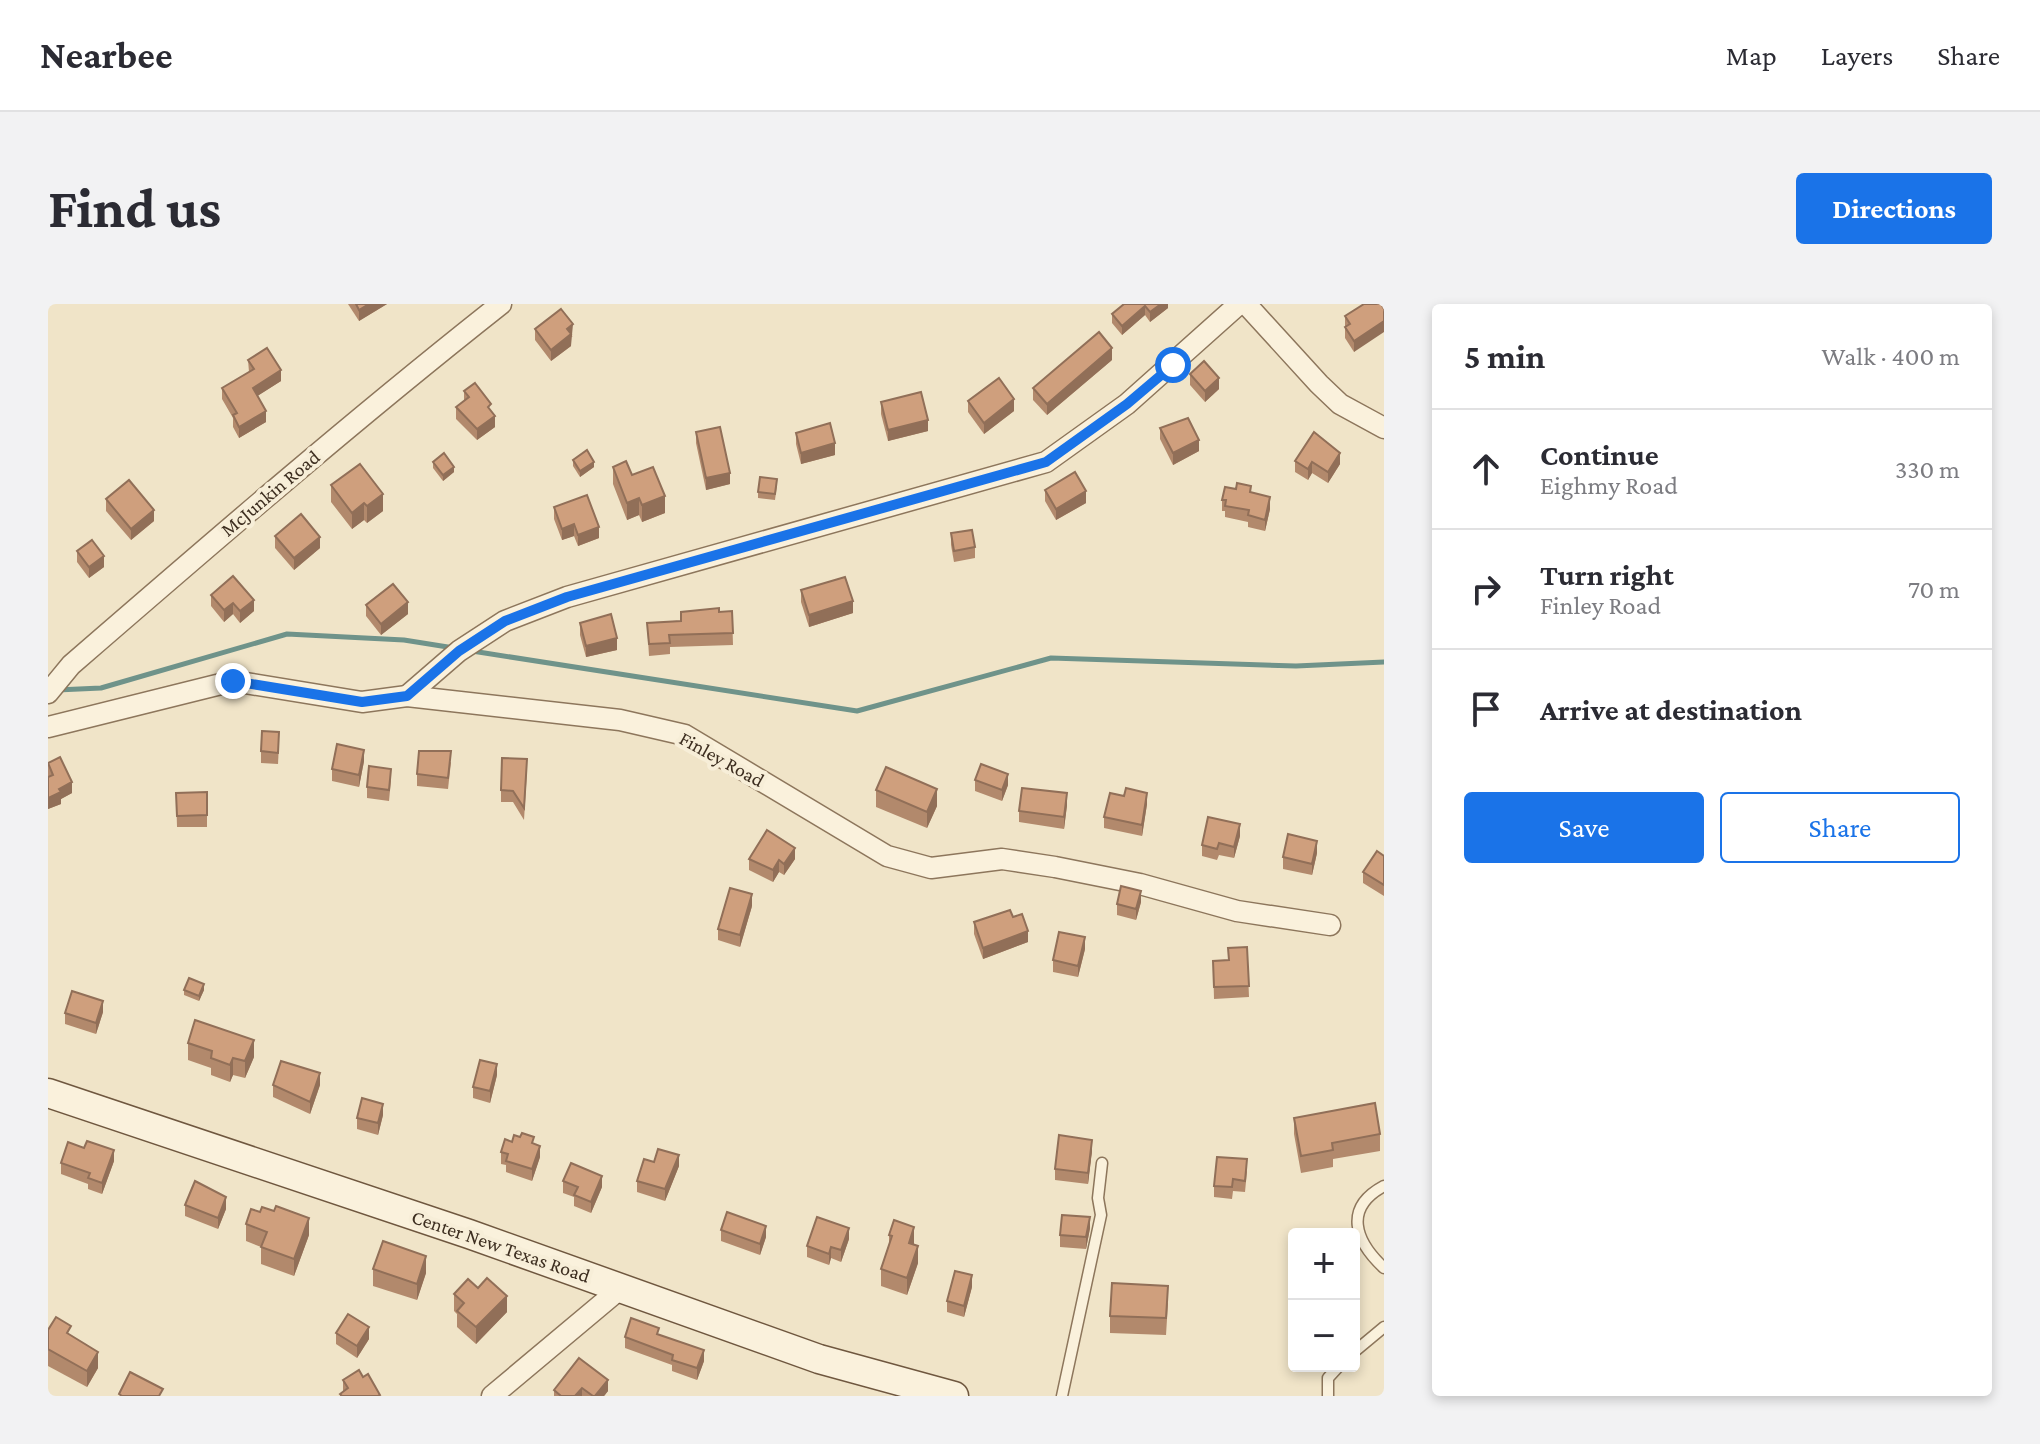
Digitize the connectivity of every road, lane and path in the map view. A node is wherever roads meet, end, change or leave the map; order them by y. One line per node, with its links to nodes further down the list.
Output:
1 (501, 304): 5 (street, McJunkin Road)
2 (1239, 304): 6 (street)
3 (1246, 304): 4 (street)
4 (1384, 428)
5 (48, 693)
6 (407, 696): 7 (street, Finley Road); 8 (street, Finley Road)
7 (48, 727)
8 (1330, 925)
9 (48, 1093): 13 (street, Center New Texas Road)
10 (1102, 1163): 19 (lane)
11 (1384, 1186): 12 (lane)
12 (1384, 1268)
13 (621, 1288): 17 (street); 18 (street, Center New Texas Road)
14 (1384, 1327): 15 (lane)
15 (1360, 1347)
16 (1334, 1372): 20 (lane)
17 (492, 1396)
18 (954, 1396)
19 (1062, 1396)
20 (1328, 1396)

